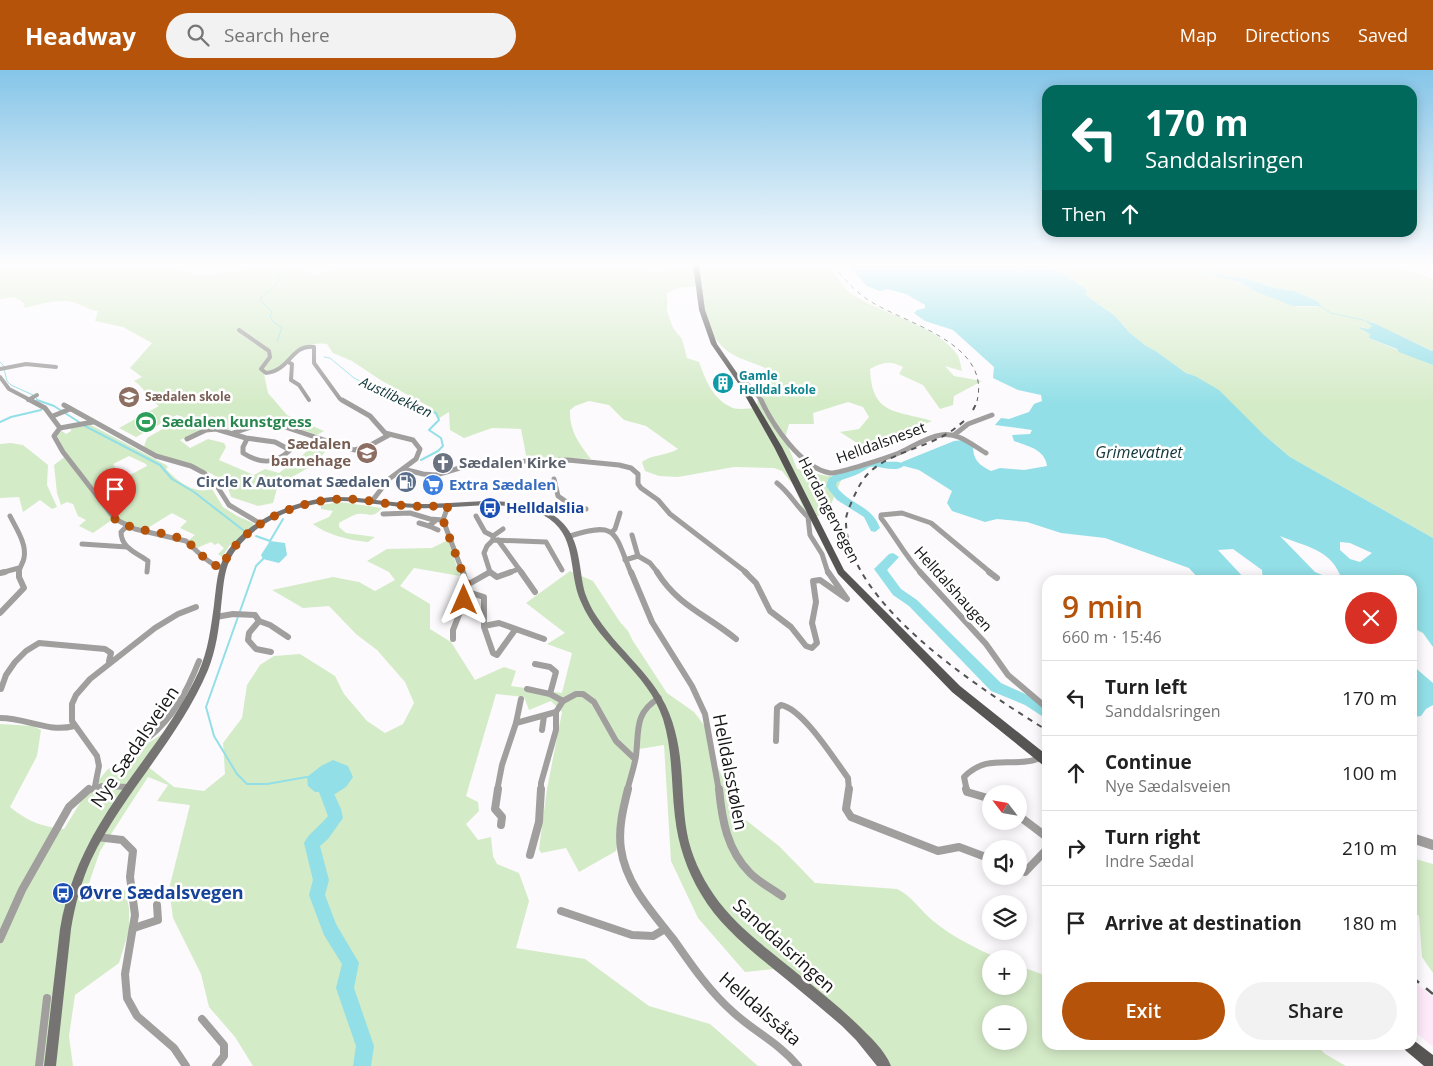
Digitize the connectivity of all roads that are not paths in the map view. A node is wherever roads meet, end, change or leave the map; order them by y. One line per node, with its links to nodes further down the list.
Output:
1 (702, 311): 9 (main road, Hardangervegen)
2 (239, 330): 3 (street)
3 (288, 362): 8 (street); 15 (street)
4 (56, 367): 5 (street)
5 (3, 368)
6 (0, 377): 10 (street)
7 (746, 382): 9 (street, Helldalsneset)
8 (309, 400)
9 (756, 400): 16 (street, Helldalsneset); 46 (main road, Hardangervegen)
10 (56, 414): 12 (street); 13 (street)
11 (992, 415): 16 (street, Helldalsneset)
12 (93, 422): 13 (street); 33 (street)
13 (60, 428): 34 (street)
14 (233, 433): 15 (street); 17 (street); 18 (street)
15 (389, 435): 20 (street)
16 (954, 435): 19 (street)
17 (187, 439)
18 (247, 439): 18 (street)
19 (986, 453)
20 (403, 469): 23 (street); 48 (street)
21 (554, 479): 25 (street)
22 (777, 483): 48 (street)
23 (372, 502): 24 (main road); 33 (main road, Nye Sædalsveien)
24 (448, 506): 31 (street); 40 (main road)
25 (586, 509)
26 (620, 513): 38 (street)
27 (383, 514): 30 (street)
28 (10, 516): 49 (street)
29 (476, 516): 41 (street)
30 (436, 520): 31 (street); 35 (street)
31 (443, 520): 56 (street)
32 (419, 523): 35 (street)
33 (261, 524): 47 (main road, Nye Sædalsveien)
34 (127, 526): 43 (street); 47 (street)
35 (429, 526): 37 (street)
36 (504, 529): 41 (street)
37 (438, 530)
38 (612, 532): 40 (street); 45 (street, Helldalsstølen)
39 (632, 535): 44 (street)
40 (570, 536): 75 (main road, Sanddalsringen)
41 (495, 539): 50 (street); 51 (street); 53 (street)
42 (82, 544): 43 (street)
43 (127, 547): 52 (street)
44 (638, 556): 45 (street); 67 (street)
45 (625, 560): 103 (street, Helldalsstølen)
46 (838, 565): 48 (street); 87 (main road, Hardangervegen)
47 (222, 567): 60 (main road, Nye Sædalsveien)
48 (826, 567)
49 (19, 568): 54 (street); 59 (street)
50 (519, 569): 53 (street); 57 (street)
51 (562, 570)
52 (147, 572)
53 (490, 572): 56 (street)
54 (0, 573)
55 (997, 578): 78 (street, Helldalshaugen)
56 (468, 589): 62 (street); 65 (street)
57 (535, 592)
58 (196, 607): 69 (street)
59 (0, 613)
60 (216, 617): 61 (street); 91 (main road, Nye Sædalsveien)
61 (259, 622): 64 (street); 68 (street)
62 (484, 626): 63 (street); 63 (street)
63 (515, 630): 66 (street)
64 (288, 637)
65 (453, 639)
66 (544, 639)
67 (736, 639)
68 (271, 652)
69 (109, 661): 72 (street); 83 (street)
70 (198, 661): 85 (street)
71 (535, 664): 74 (street)
72 (1, 689)
73 (528, 690): 74 (street)
74 (550, 694): 77 (street)
75 (658, 698): 88 (street, Helldalssåta); 118 (main road, Sanddalsringen)
76 (521, 699): 82 (street)
77 (563, 701): 79 (street); 88 (street)
78 (1042, 704)
79 (556, 712): 80 (street); 100 (street)
80 (544, 716): 82 (street); 84 (street)
81 (0, 718): 83 (street)
82 (516, 723): 94 (street)
83 (74, 726): 90 (street)
84 (542, 730)
85 (148, 738)
86 (776, 741): 101 (street)
87 (1042, 758)
88 (635, 759): 107 (street, Helldalssåta)
89 (1042, 760): 92 (street)
90 (95, 786): 91 (street); 108 (street)
91 (129, 787): 96 (main road, Nye Sædalsveien)
92 (982, 796)
93 (1028, 823): 95 (street)
94 (501, 825)
95 (1042, 833)
96 (97, 837): 106 (street); 114 (main road, Nye Sædalsveien)
97 (1417, 840): 98 (street)
98 (1433, 845)
99 (1042, 854): 102 (street)
100 (530, 855)
101 (982, 856)
102 (1027, 870)
103 (782, 896)
104 (157, 905): 106 (street)
105 (561, 911): 107 (street)
106 (134, 928): 115 (street)
107 (665, 928): 117 (street, Helldalssåta)
108 (0, 939)
109 (47, 998): 113 (street)
110 (202, 1019): 116 (street)
111 (1416, 1050): 112 (main road)
112 (1433, 1064)
113 (39, 1066)
114 (50, 1066)
115 (186, 1066)
116 (216, 1066)
117 (798, 1066)
118 (885, 1066)

